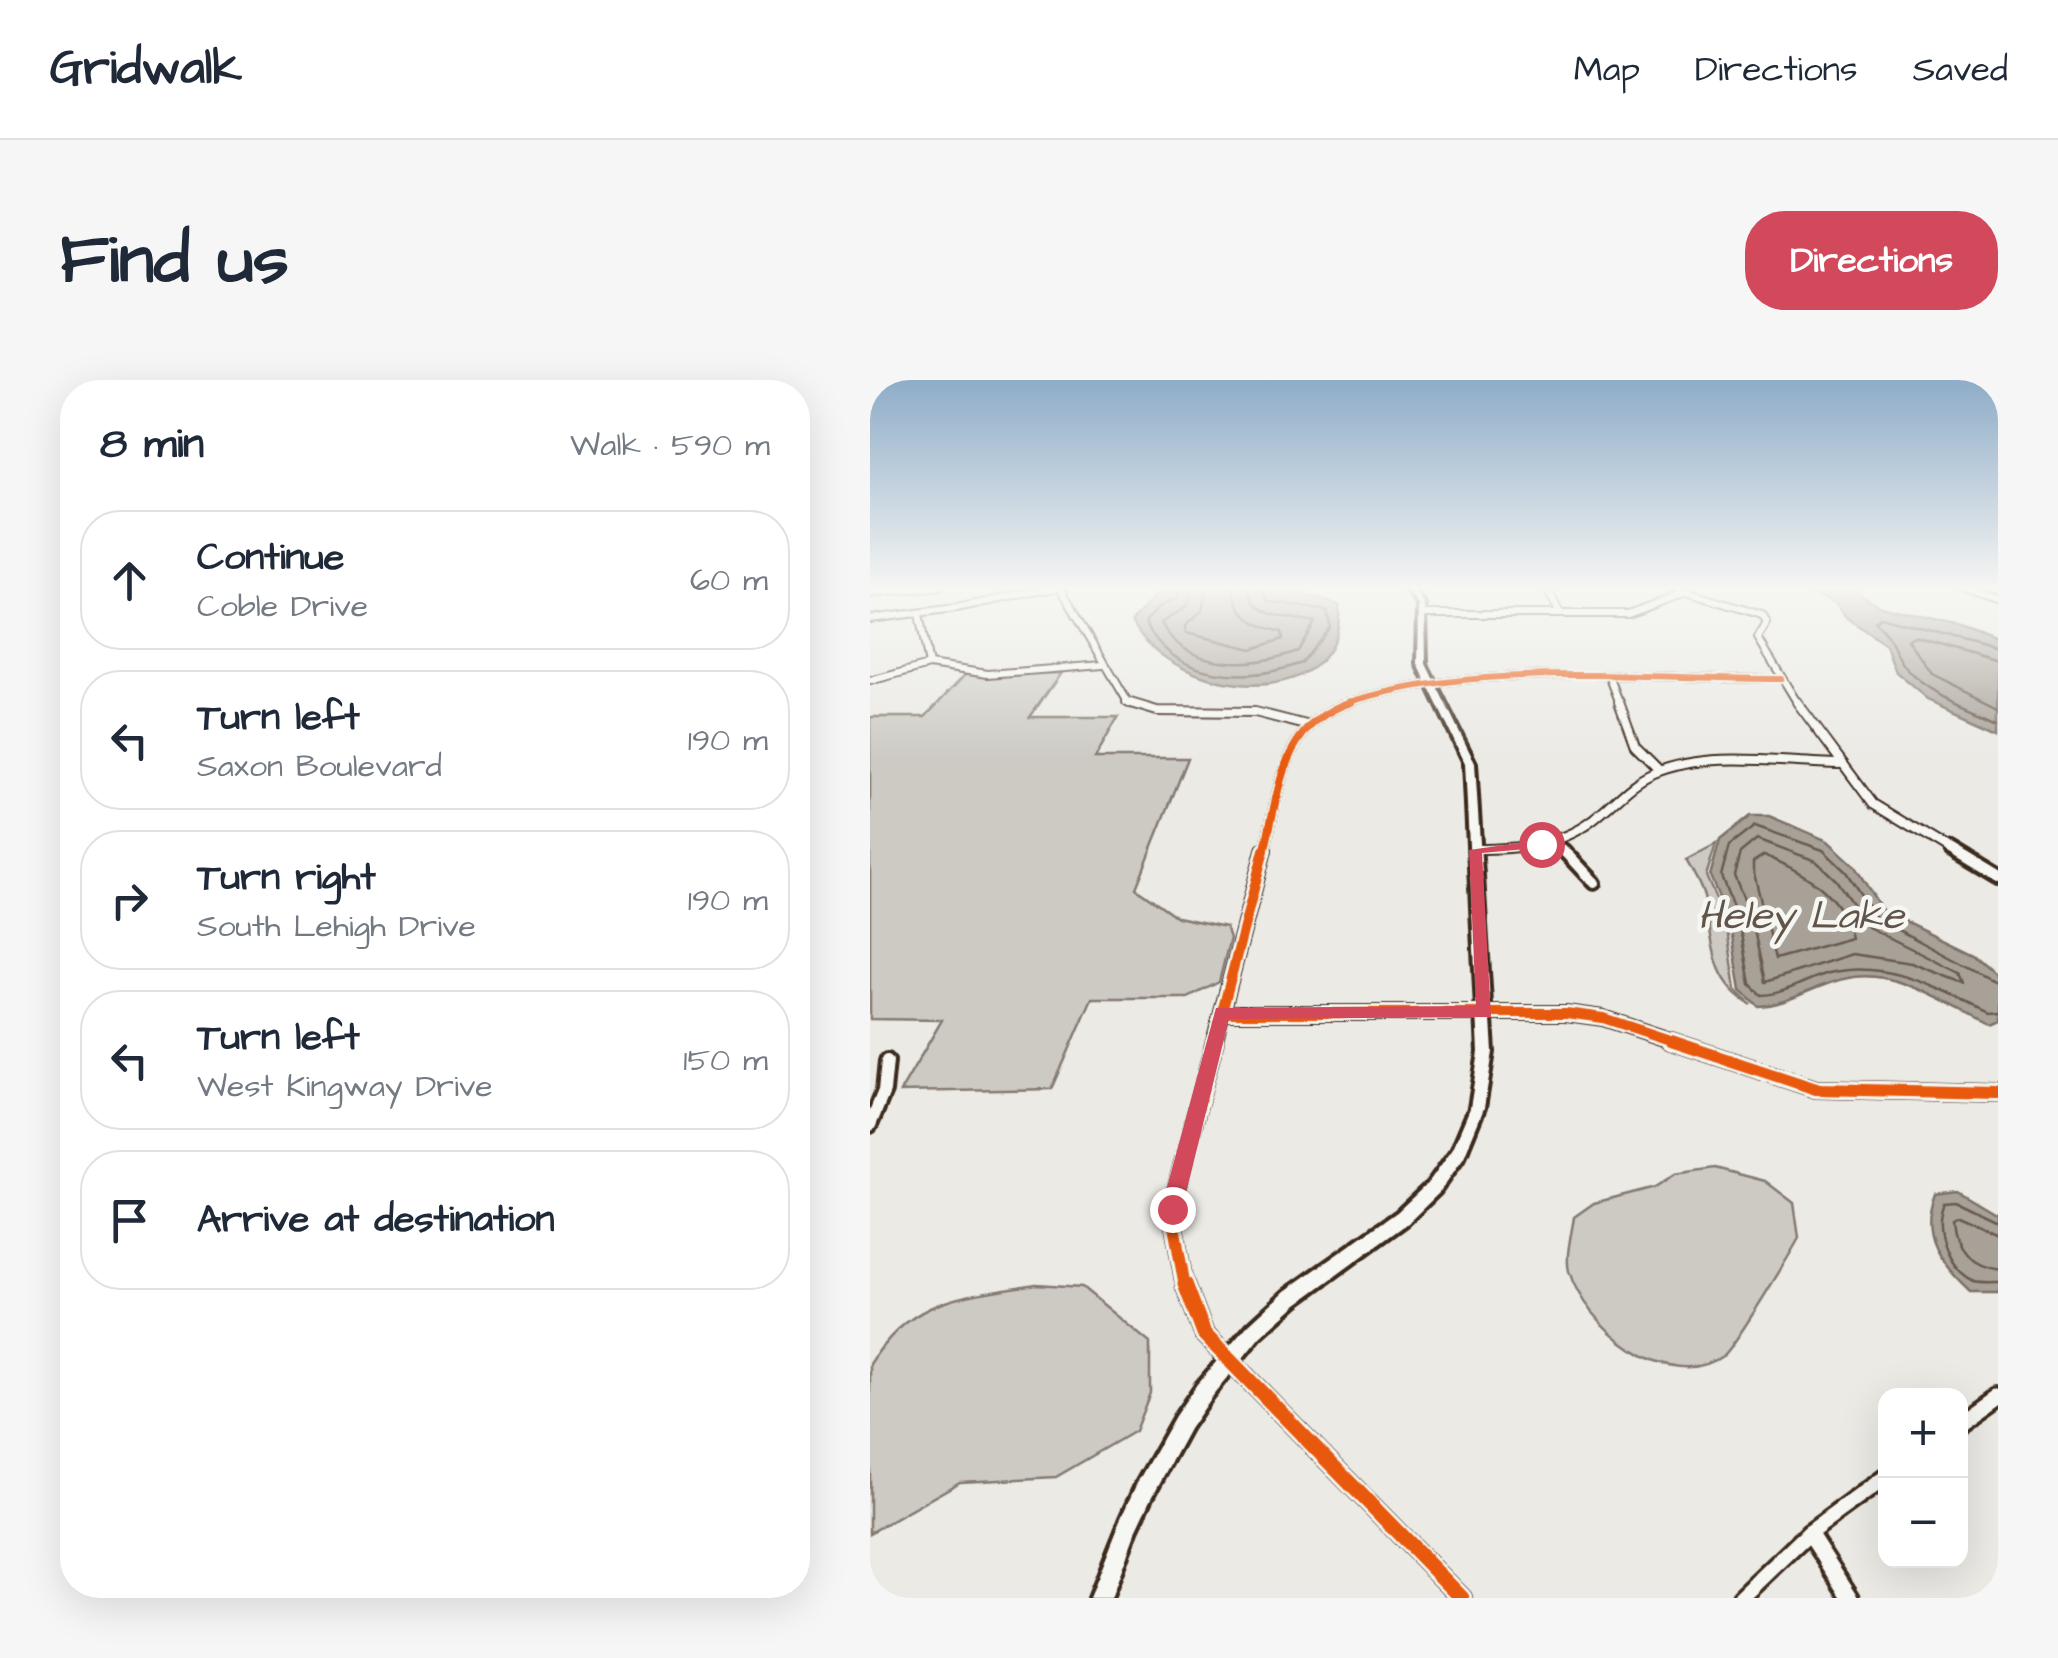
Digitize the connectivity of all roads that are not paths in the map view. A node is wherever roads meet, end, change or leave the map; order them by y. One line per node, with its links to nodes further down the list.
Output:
1 (925, 644): 5 (street)
2 (1091, 644): 6 (street)
3 (1421, 644): 10 (main road)
4 (1759, 644): 8 (street)
5 (929, 665): 6 (street); 9 (street)
6 (1103, 665): 11 (street)
7 (1610, 678): 8 (street); 10 (street); 13 (street)
8 (1780, 679): 12 (street)
9 (870, 681)
10 (1432, 684): 11 (street); 15 (main road)
11 (1306, 724): 18 (street)
12 (1838, 764): 13 (street); 16 (street)
13 (1660, 770): 14 (street)
14 (1553, 840): 15 (street); 17 (street)
15 (1476, 850): 19 (main road)
16 (1998, 879)
17 (1594, 883)
18 (1222, 1013): 19 (street); 23 (street)
19 (1485, 1013): 21 (street); 23 (main road)
20 (887, 1061): 22 (street)
21 (1998, 1093)
22 (870, 1125)
23 (1229, 1359): 28 (main road); 29 (street)
24 (1998, 1396): 25 (street)
25 (1968, 1417)
26 (1885, 1478): 27 (street)
27 (1808, 1533): 30 (street); 31 (street)
28 (1100, 1598)
29 (1462, 1598)
30 (1742, 1598)
31 (1851, 1598)

